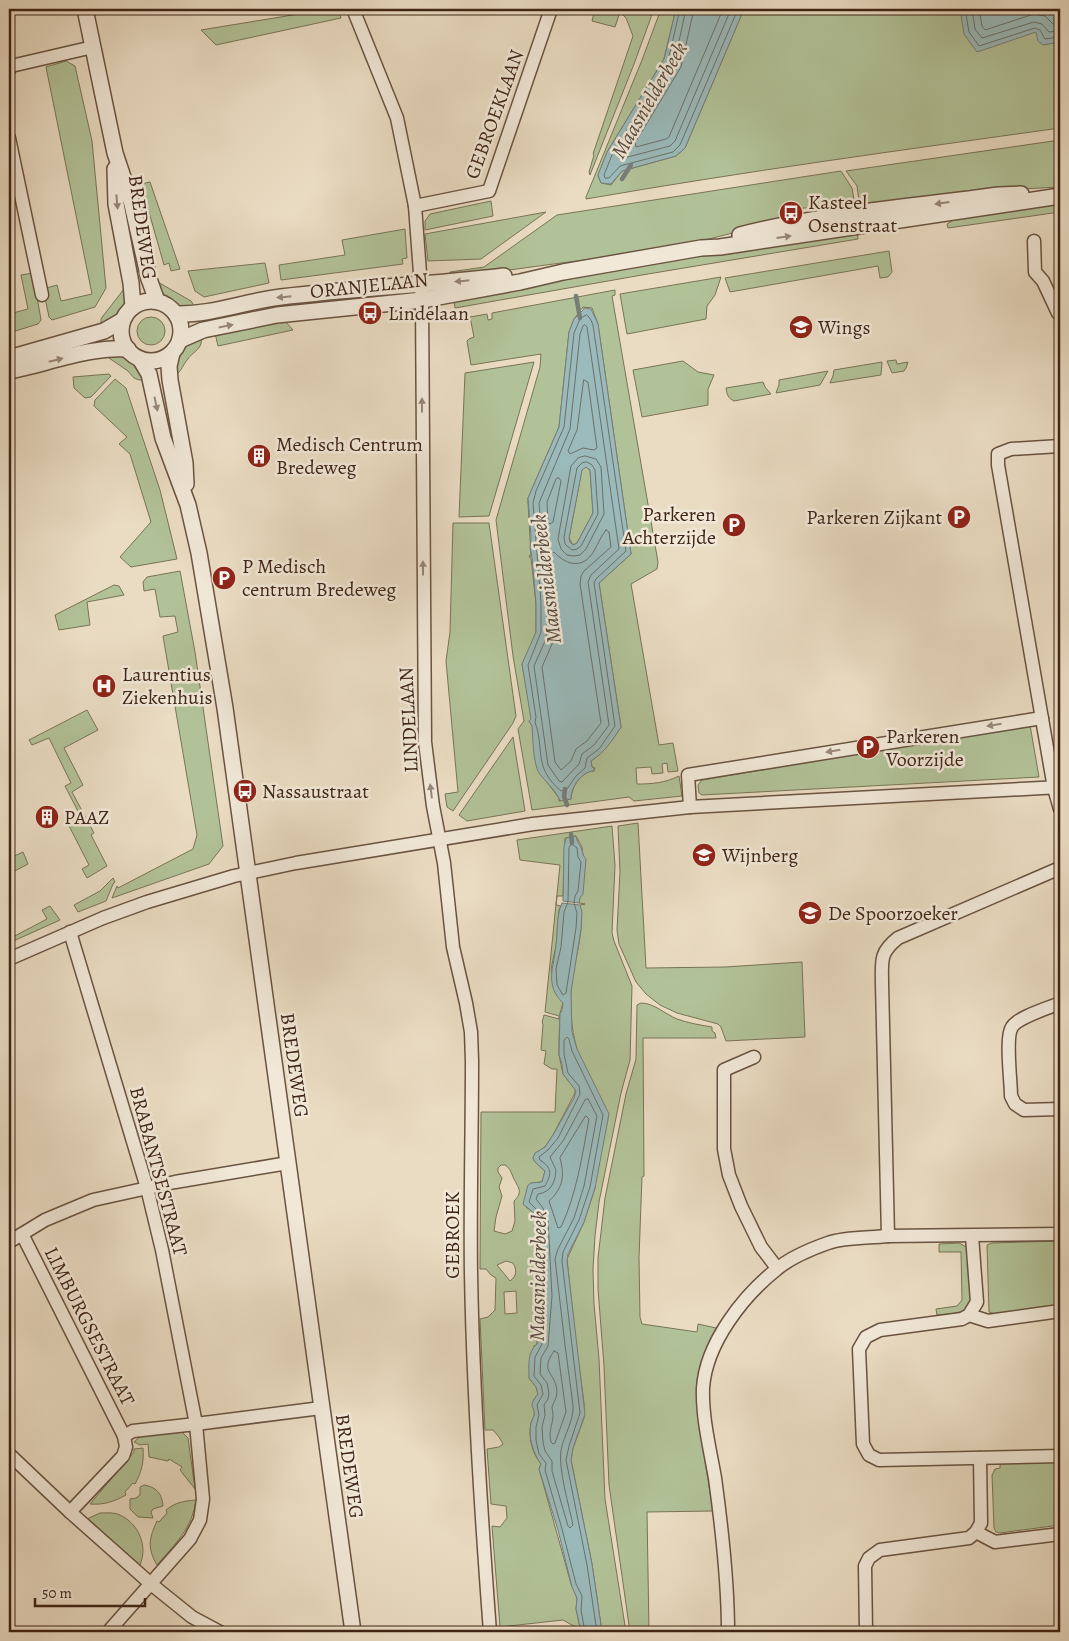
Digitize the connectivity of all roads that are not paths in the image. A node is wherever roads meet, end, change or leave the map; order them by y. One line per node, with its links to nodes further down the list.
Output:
1 (85, 9): 4 (street, BREDEWEG)
2 (353, 9): 9 (street, LINDELAAN)
3 (551, 9): 9 (street, GEBROEKLAAN)
4 (93, 47): 5 (street); 7 (street, BREDEWEG)
5 (9, 70)
6 (9, 138): 11 (street)
7 (115, 153): 13 (street, BREDEWEG); 14 (street, BREDEWEG, one-way to 14)
8 (1060, 195): 12 (street, ORANJELAAN)
9 (414, 206): 12 (street, LINDELAAN)
10 (1034, 241): 16 (street)
11 (42, 295)
12 (421, 299): 15 (street, ORANJELAAN, one-way to 15); 18 (street, ORANJELAAN, one-way to 12); 29 (street, LINDELAAN, one-way to 12)
13 (157, 301): 14 (street); 15 (street)
14 (133, 307): 17 (street)
15 (176, 314): 18 (street)
16 (1060, 314)
17 (123, 320): 20 (street); 21 (street)
18 (180, 340): 19 (street)
19 (172, 353): 20 (street); 24 (street, BREDEWEG)
20 (134, 354): 22 (street, one-way to 20); 24 (street, BREDEWEG, one-way to 24)
21 (9, 358)
22 (9, 371)
23 (1060, 446): 25 (street)
24 (188, 505): 31 (street, BREDEWEG)
25 (1042, 718): 26 (street); 27 (street, one-way to 27)
26 (1057, 788): 27 (street); 28 (street)
27 (690, 807): 29 (street)
28 (1060, 809)
29 (439, 839): 31 (street); 60 (street, GEBROEK)
30 (1060, 868): 41 (street)
31 (247, 873): 32 (street); 37 (street, BREDEWEG)
32 (70, 932): 33 (street); 38 (street, BRABANTSESTRAAT)
33 (9, 959)
34 (1060, 1003): 36 (street)
35 (754, 1057): 44 (street)
36 (1060, 1109)
37 (288, 1163): 38 (street); 47 (street, BREDEWEG)
38 (147, 1188): 39 (street); 48 (street, BRABANTSESTRAAT)
39 (22, 1234): 43 (street); 49 (street, LIMBURGSESTRAAT)
40 (1060, 1234): 42 (street)
41 (888, 1236): 42 (street); 44 (street)
42 (972, 1236): 46 (street)
43 (9, 1242)
44 (777, 1268): 61 (street)
45 (1060, 1311): 46 (street)
46 (969, 1315): 52 (street)
47 (321, 1408): 48 (street); 59 (street, BREDEWEG)
48 (196, 1424): 49 (street); 56 (street, BRABANTSESTRAAT)
49 (124, 1436): 53 (street)
50 (9, 1454): 53 (street)
51 (1060, 1456): 52 (street)
52 (980, 1458): 54 (street)
53 (70, 1512): 56 (street)
54 (976, 1532): 55 (street); 62 (street)
55 (1060, 1534)
56 (151, 1584): 57 (street, BRABANTSESTRAAT); 58 (street)
57 (108, 1632)
58 (220, 1632)
59 (353, 1632)
60 (490, 1632)
61 (728, 1632)
62 (866, 1632)

